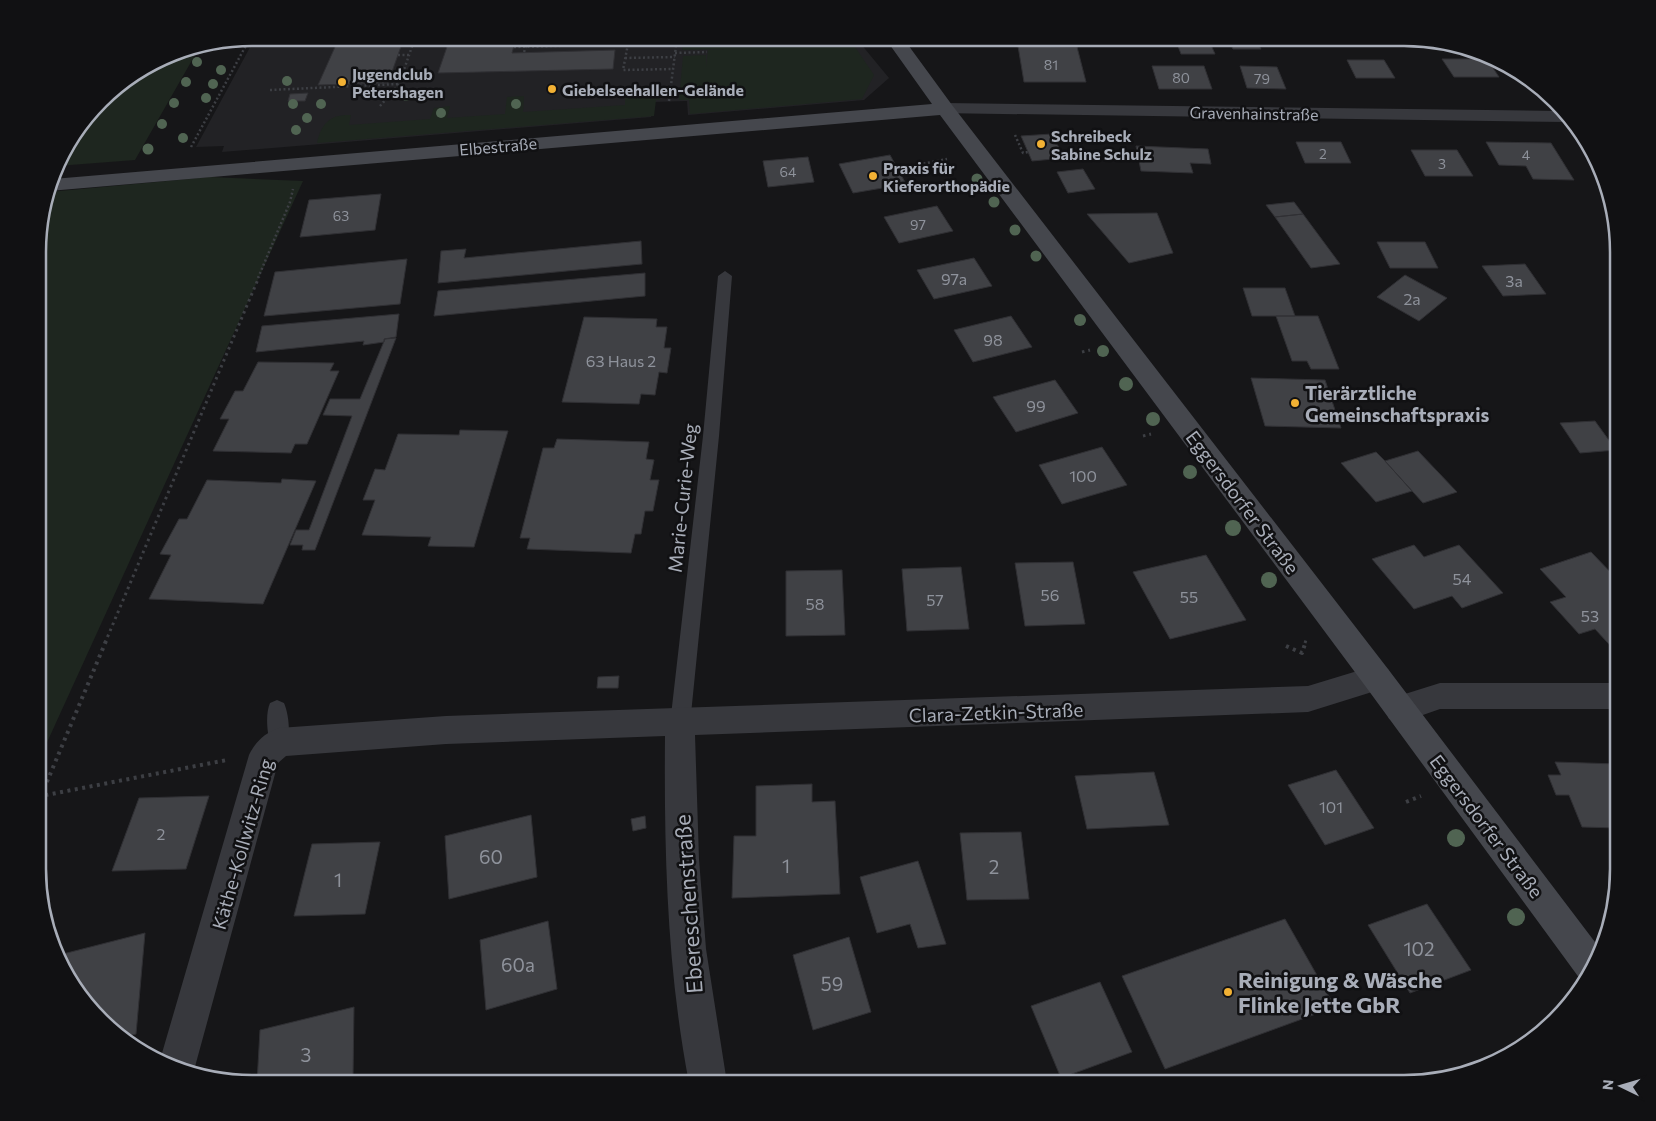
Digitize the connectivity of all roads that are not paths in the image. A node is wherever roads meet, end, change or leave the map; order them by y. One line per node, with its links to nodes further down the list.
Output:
1 (900, 46): 2 (street, Eggersdorfer Straße)
2 (945, 110): 3 (street, Gravenhainstraße); 4 (street, Elbestraße); 6 (street, Eggersdorfer Straße)
3 (1560, 117)
4 (58, 183)
5 (725, 276): 11 (lane, Marie-Curie-Weg)
6 (1377, 678): 9 (street, Eggersdorfer Straße); 11 (street, Clara-Zetkin-Straße)
7 (1610, 696): 9 (street)
8 (277, 709): 12 (lane)
9 (1400, 709): 13 (street, Eggersdorfer Straße)
10 (611, 724): 11 (street, Clara-Zetkin-Straße); 12 (street, Käthe-Kollwitz-Ring)
11 (680, 724): 15 (street, Ebereschenstraße)
12 (272, 748): 14 (street, Käthe-Kollwitz-Ring)
13 (1588, 962)
14 (178, 1061)
15 (706, 1075)

